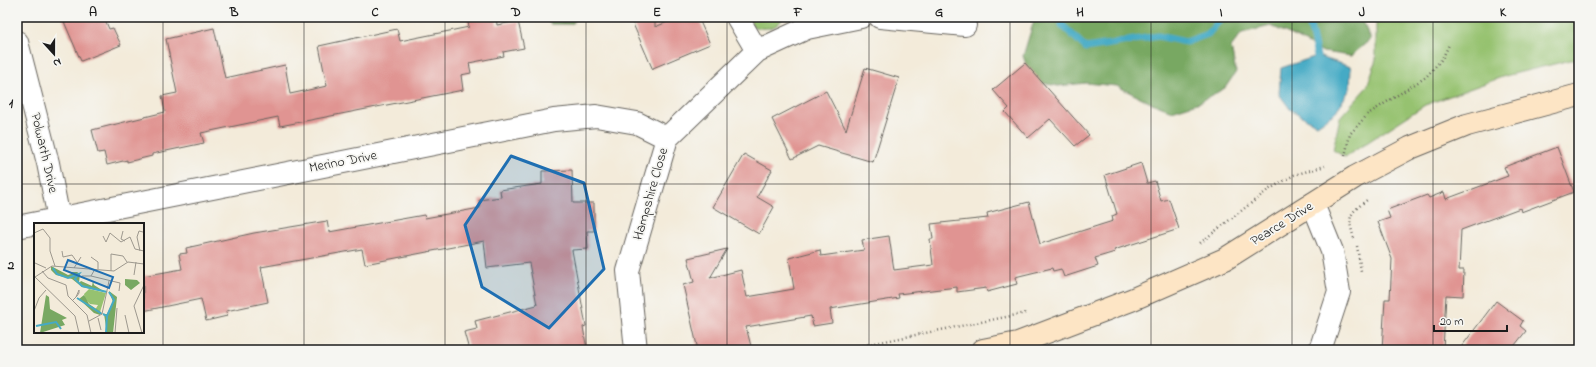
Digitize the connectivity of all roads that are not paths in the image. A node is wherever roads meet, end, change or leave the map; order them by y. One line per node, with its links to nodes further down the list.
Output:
1 (737, 17): 7 (street)
2 (861, 17): 4 (street, Hampshire Close)
3 (880, 17): 5 (street)
4 (804, 23): 7 (street, Hampshire Close)
5 (966, 25)
6 (17, 42): 11 (street, Polwarth Drive)
7 (757, 51): 9 (street, Hampshire Close)
8 (1579, 95): 10 (street, Pearce Drive)
9 (668, 138): 11 (street, Merino Drive); 15 (street, Hampshire Close)
10 (1313, 204): 16 (street, Pearce Drive); 17 (street)
11 (59, 219): 12 (street, Merino Drive)
12 (38, 223)
13 (34, 224): 14 (street, Merino Drive)
14 (17, 227)
15 (636, 350)
16 (983, 350)
17 (1320, 350)

